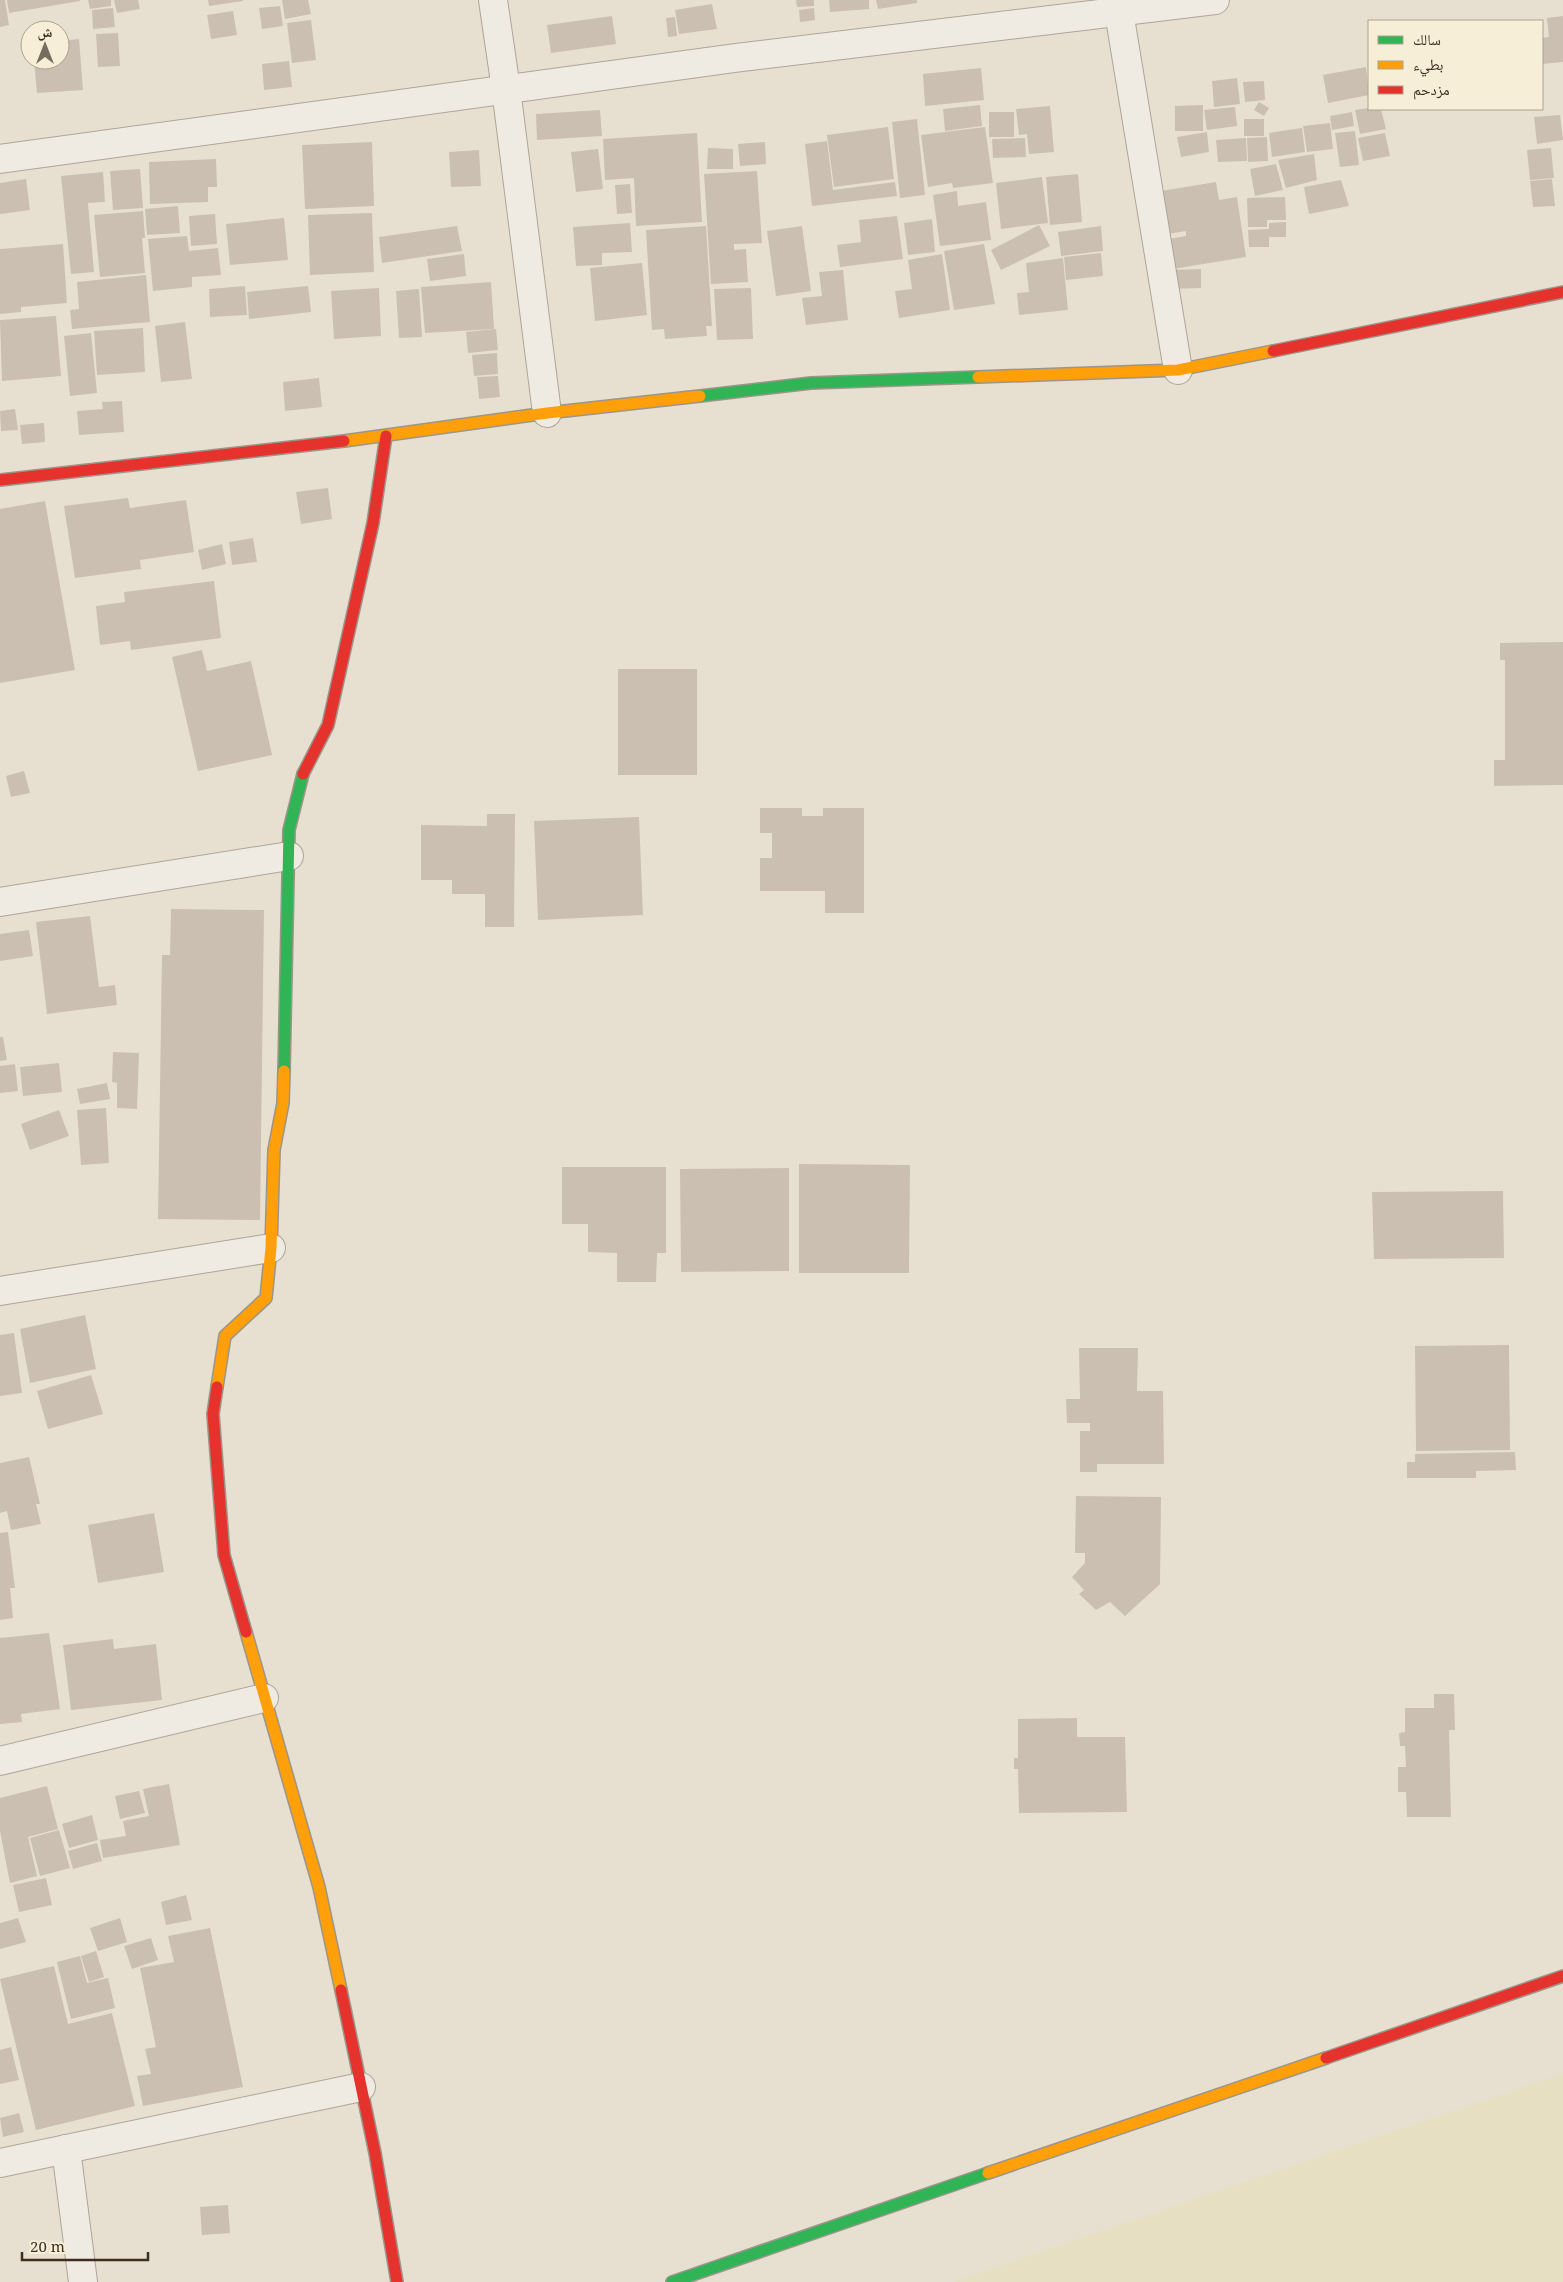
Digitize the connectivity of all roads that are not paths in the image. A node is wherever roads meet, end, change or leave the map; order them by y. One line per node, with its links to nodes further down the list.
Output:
1 (493, 0): 4 (street)
2 (1214, 0): 3 (street)
3 (1118, 6): 4 (street); 7 (street)
4 (506, 89): 5 (street); 8 (street)
5 (0, 158)
6 (1563, 292): 7 (street)
7 (1178, 370): 8 (street)
8 (547, 413): 9 (street)
9 (386, 436): 10 (street); 11 (street)
10 (0, 480)
11 (289, 856): 12 (street); 13 (street)
12 (0, 902)
13 (271, 1248): 14 (street); 15 (street)
14 (0, 1291)
15 (264, 1698): 16 (street); 18 (street)
16 (0, 1760)
17 (1563, 1976): 23 (street)
18 (361, 2087): 19 (street); 22 (street)
19 (66, 2149): 20 (street); 21 (street)
20 (0, 2163)
21 (83, 2282)
22 (397, 2282)
23 (672, 2282)

